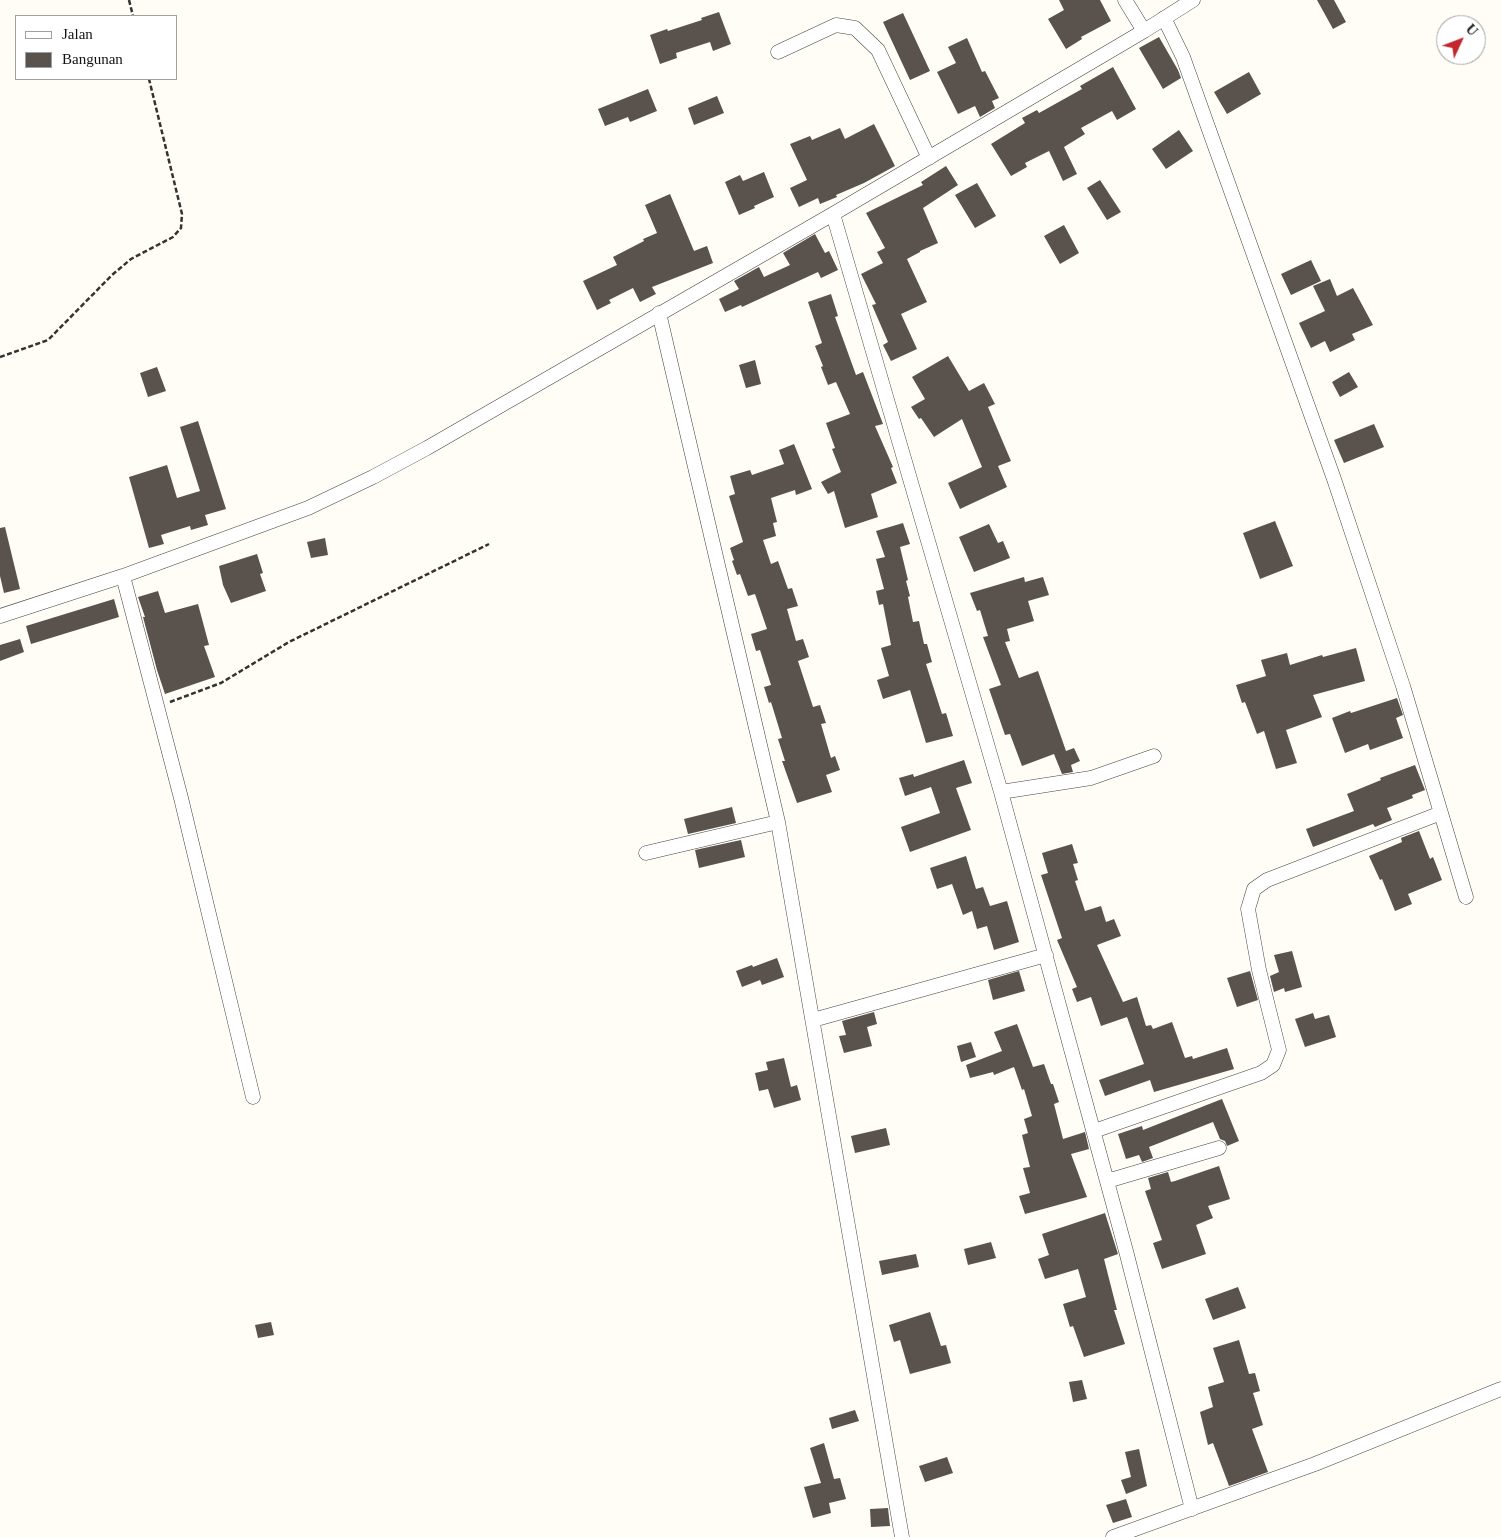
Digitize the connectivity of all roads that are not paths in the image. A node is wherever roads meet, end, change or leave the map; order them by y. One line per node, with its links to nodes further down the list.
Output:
1 (1126, 0): 4 (street)
2 (1193, 0): 3 (street)
3 (1164, 18): 4 (street); 13 (street)
4 (1144, 30): 6 (street)
5 (778, 52): 6 (street)
6 (928, 158): 7 (street)
7 (833, 214): 8 (street); 12 (street)
8 (659, 313): 9 (street); 14 (street)
9 (123, 576): 10 (street); 19 (street)
10 (0, 616)
11 (1154, 756): 12 (street)
12 (1001, 792): 17 (street)
13 (1441, 813): 16 (street); 20 (street)
14 (778, 822): 15 (street); 18 (street)
15 (646, 853)
16 (1466, 897)
17 (1046, 955): 18 (street); 20 (street)
18 (813, 1020): 25 (street)
19 (253, 1097)
20 (1094, 1131): 22 (street)
21 (1219, 1148): 22 (street)
22 (1107, 1181): 24 (street)
23 (1501, 1389): 24 (street)
24 (1192, 1508): 26 (street)
25 (902, 1537)
26 (1113, 1537)

